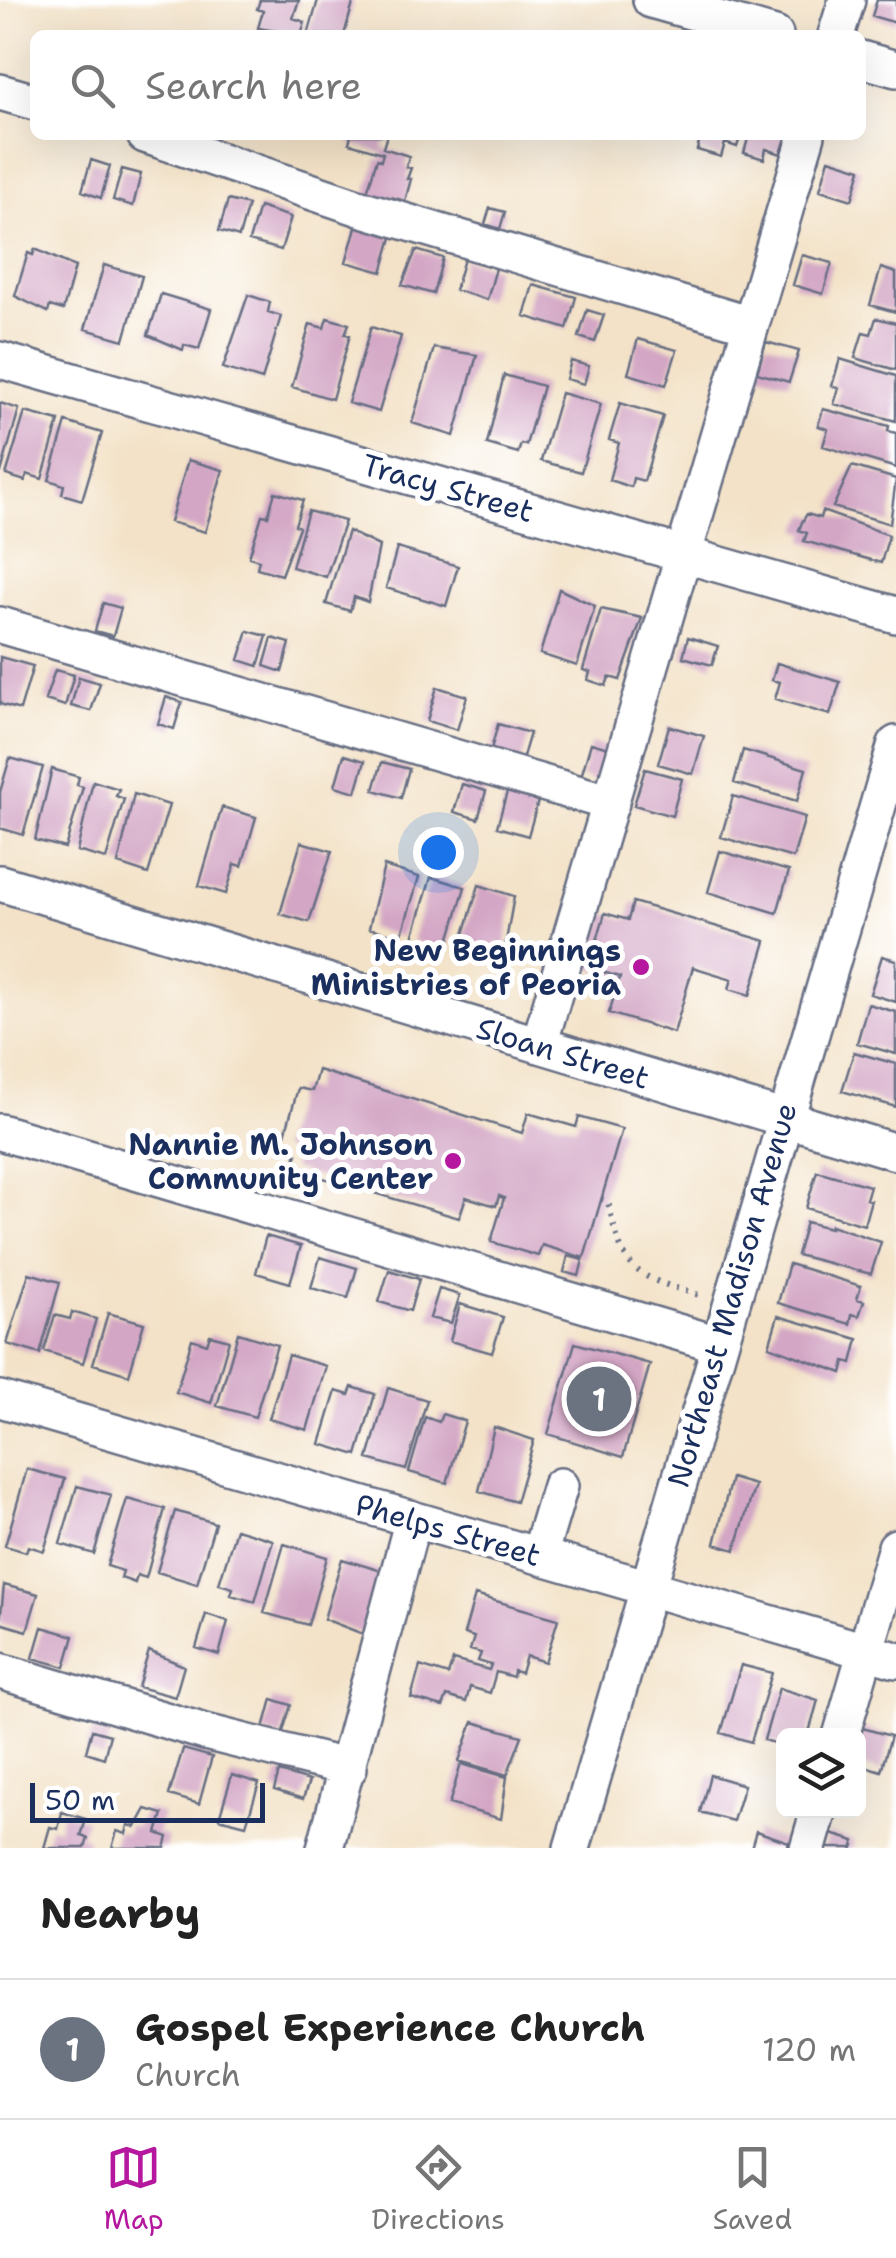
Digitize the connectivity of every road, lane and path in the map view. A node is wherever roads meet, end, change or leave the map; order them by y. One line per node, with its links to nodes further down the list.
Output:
1 (651, 0): 3 (street)
2 (847, 0): 4 (street)
3 (758, 30)
4 (838, 30)
5 (866, 60): 6 (street)
6 (896, 69)
7 (0, 92): 8 (street)
8 (30, 101)
9 (160, 140): 11 (street)
10 (806, 140): 11 (street)
11 (751, 325): 13 (street)
12 (0, 360): 13 (street, Tracy Street)
13 (684, 555): 14 (street, Tracy Street); 17 (street)
14 (896, 616)
15 (0, 625): 17 (street)
16 (896, 744): 20 (street, Northeast Madison Avenue)
17 (611, 803): 19 (street)
18 (0, 883): 19 (street, Sloan Street)
19 (539, 1046): 20 (street, Sloan Street)
20 (784, 1119): 22 (street, Sloan Street); 25 (street, Northeast Madison Avenue)
21 (0, 1132): 25 (street)
22 (896, 1152)
23 (602, 1199): 24 (path)
24 (699, 1295)
25 (718, 1344): 31 (street, Northeast Madison Avenue)
26 (0, 1399): 28 (street, Phelps Street)
27 (560, 1486): 30 (street)
28 (412, 1520): 30 (street, Phelps Street); 35 (street)
29 (896, 1547): 32 (street)
30 (539, 1556): 31 (street, Phelps Street)
31 (647, 1588): 32 (street, Phelps Street); 38 (street, Northeast Madison Avenue)
32 (881, 1656): 34 (street)
33 (0, 1671): 35 (street)
34 (844, 1728)
35 (349, 1768): 37 (street)
36 (816, 1818): 39 (street)
37 (326, 1848)
38 (572, 1848)
39 (808, 1848)

